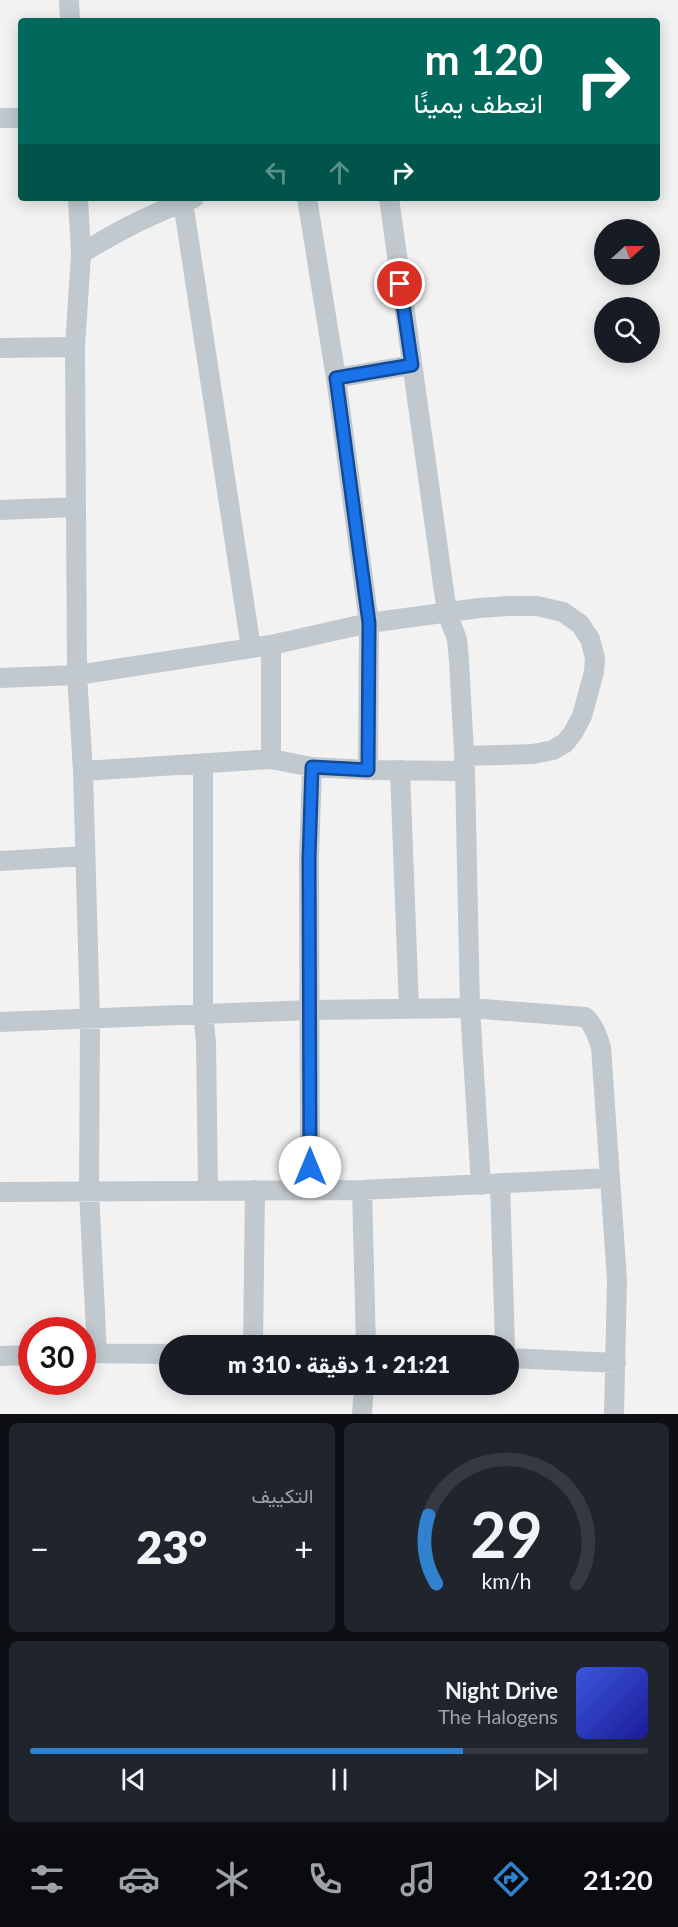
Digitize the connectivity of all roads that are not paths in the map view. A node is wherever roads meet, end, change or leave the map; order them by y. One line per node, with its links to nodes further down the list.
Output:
1 (69, 0): 2 (street)
2 (70, 18)
3 (0, 118): 4 (street)
4 (18, 118)
5 (78, 201): 10 (street)
6 (187, 201): 10 (street)
7 (189, 201): 20 (street)
8 (308, 201): 14 (street)
9 (389, 201): 13 (street)
10 (81, 254): 11 (street)
11 (75, 347): 12 (street); 15 (street)
12 (0, 348)
13 (412, 365): 14 (street); 17 (street)
14 (336, 378): 18 (street)
15 (76, 507): 16 (street); 21 (street)
16 (0, 510)
17 (447, 613): 18 (street); 24 (street); 24 (street)
18 (369, 623): 19 (street); 27 (street)
19 (271, 645): 20 (street); 23 (street)
20 (251, 648): 21 (street)
21 (77, 675): 22 (street); 29 (street)
22 (0, 678)
23 (271, 759): 25 (street); 26 (street)
24 (465, 763): 28 (street); 32 (street)
25 (203, 764): 29 (street); 35 (street)
26 (312, 767): 27 (street); 34 (street)
27 (368, 770): 28 (street)
28 (400, 770): 33 (street)
29 (83, 771): 30 (street)
30 (85, 856): 31 (street); 36 (street)
31 (0, 861)
32 (470, 1008): 33 (street); 38 (street); 39 (street)
33 (409, 1009): 34 (street)
34 (310, 1010): 35 (street); 40 (street)
35 (203, 1013): 36 (street); 41 (street)
36 (90, 1019): 37 (street); 45 (street)
37 (0, 1022)
38 (610, 1179): 39 (street); 55 (street)
39 (490, 1184): 43 (street); 49 (street)
40 (309, 1189): 42 (street); 43 (street)
41 (208, 1190): 42 (street); 45 (street)
42 (255, 1190): 47 (street)
43 (362, 1190): 48 (street)
44 (0, 1192): 45 (street)
45 (89, 1192): 46 (street)
46 (90, 1317)
47 (253, 1335)
48 (366, 1335)
49 (504, 1335)
50 (96, 1353): 51 (street)
51 (159, 1354)
52 (18, 1355): 53 (street)
53 (0, 1356)
54 (519, 1359): 55 (street)
55 (616, 1363): 58 (street)
56 (363, 1395): 57 (street)
57 (362, 1414)
58 (614, 1414)

